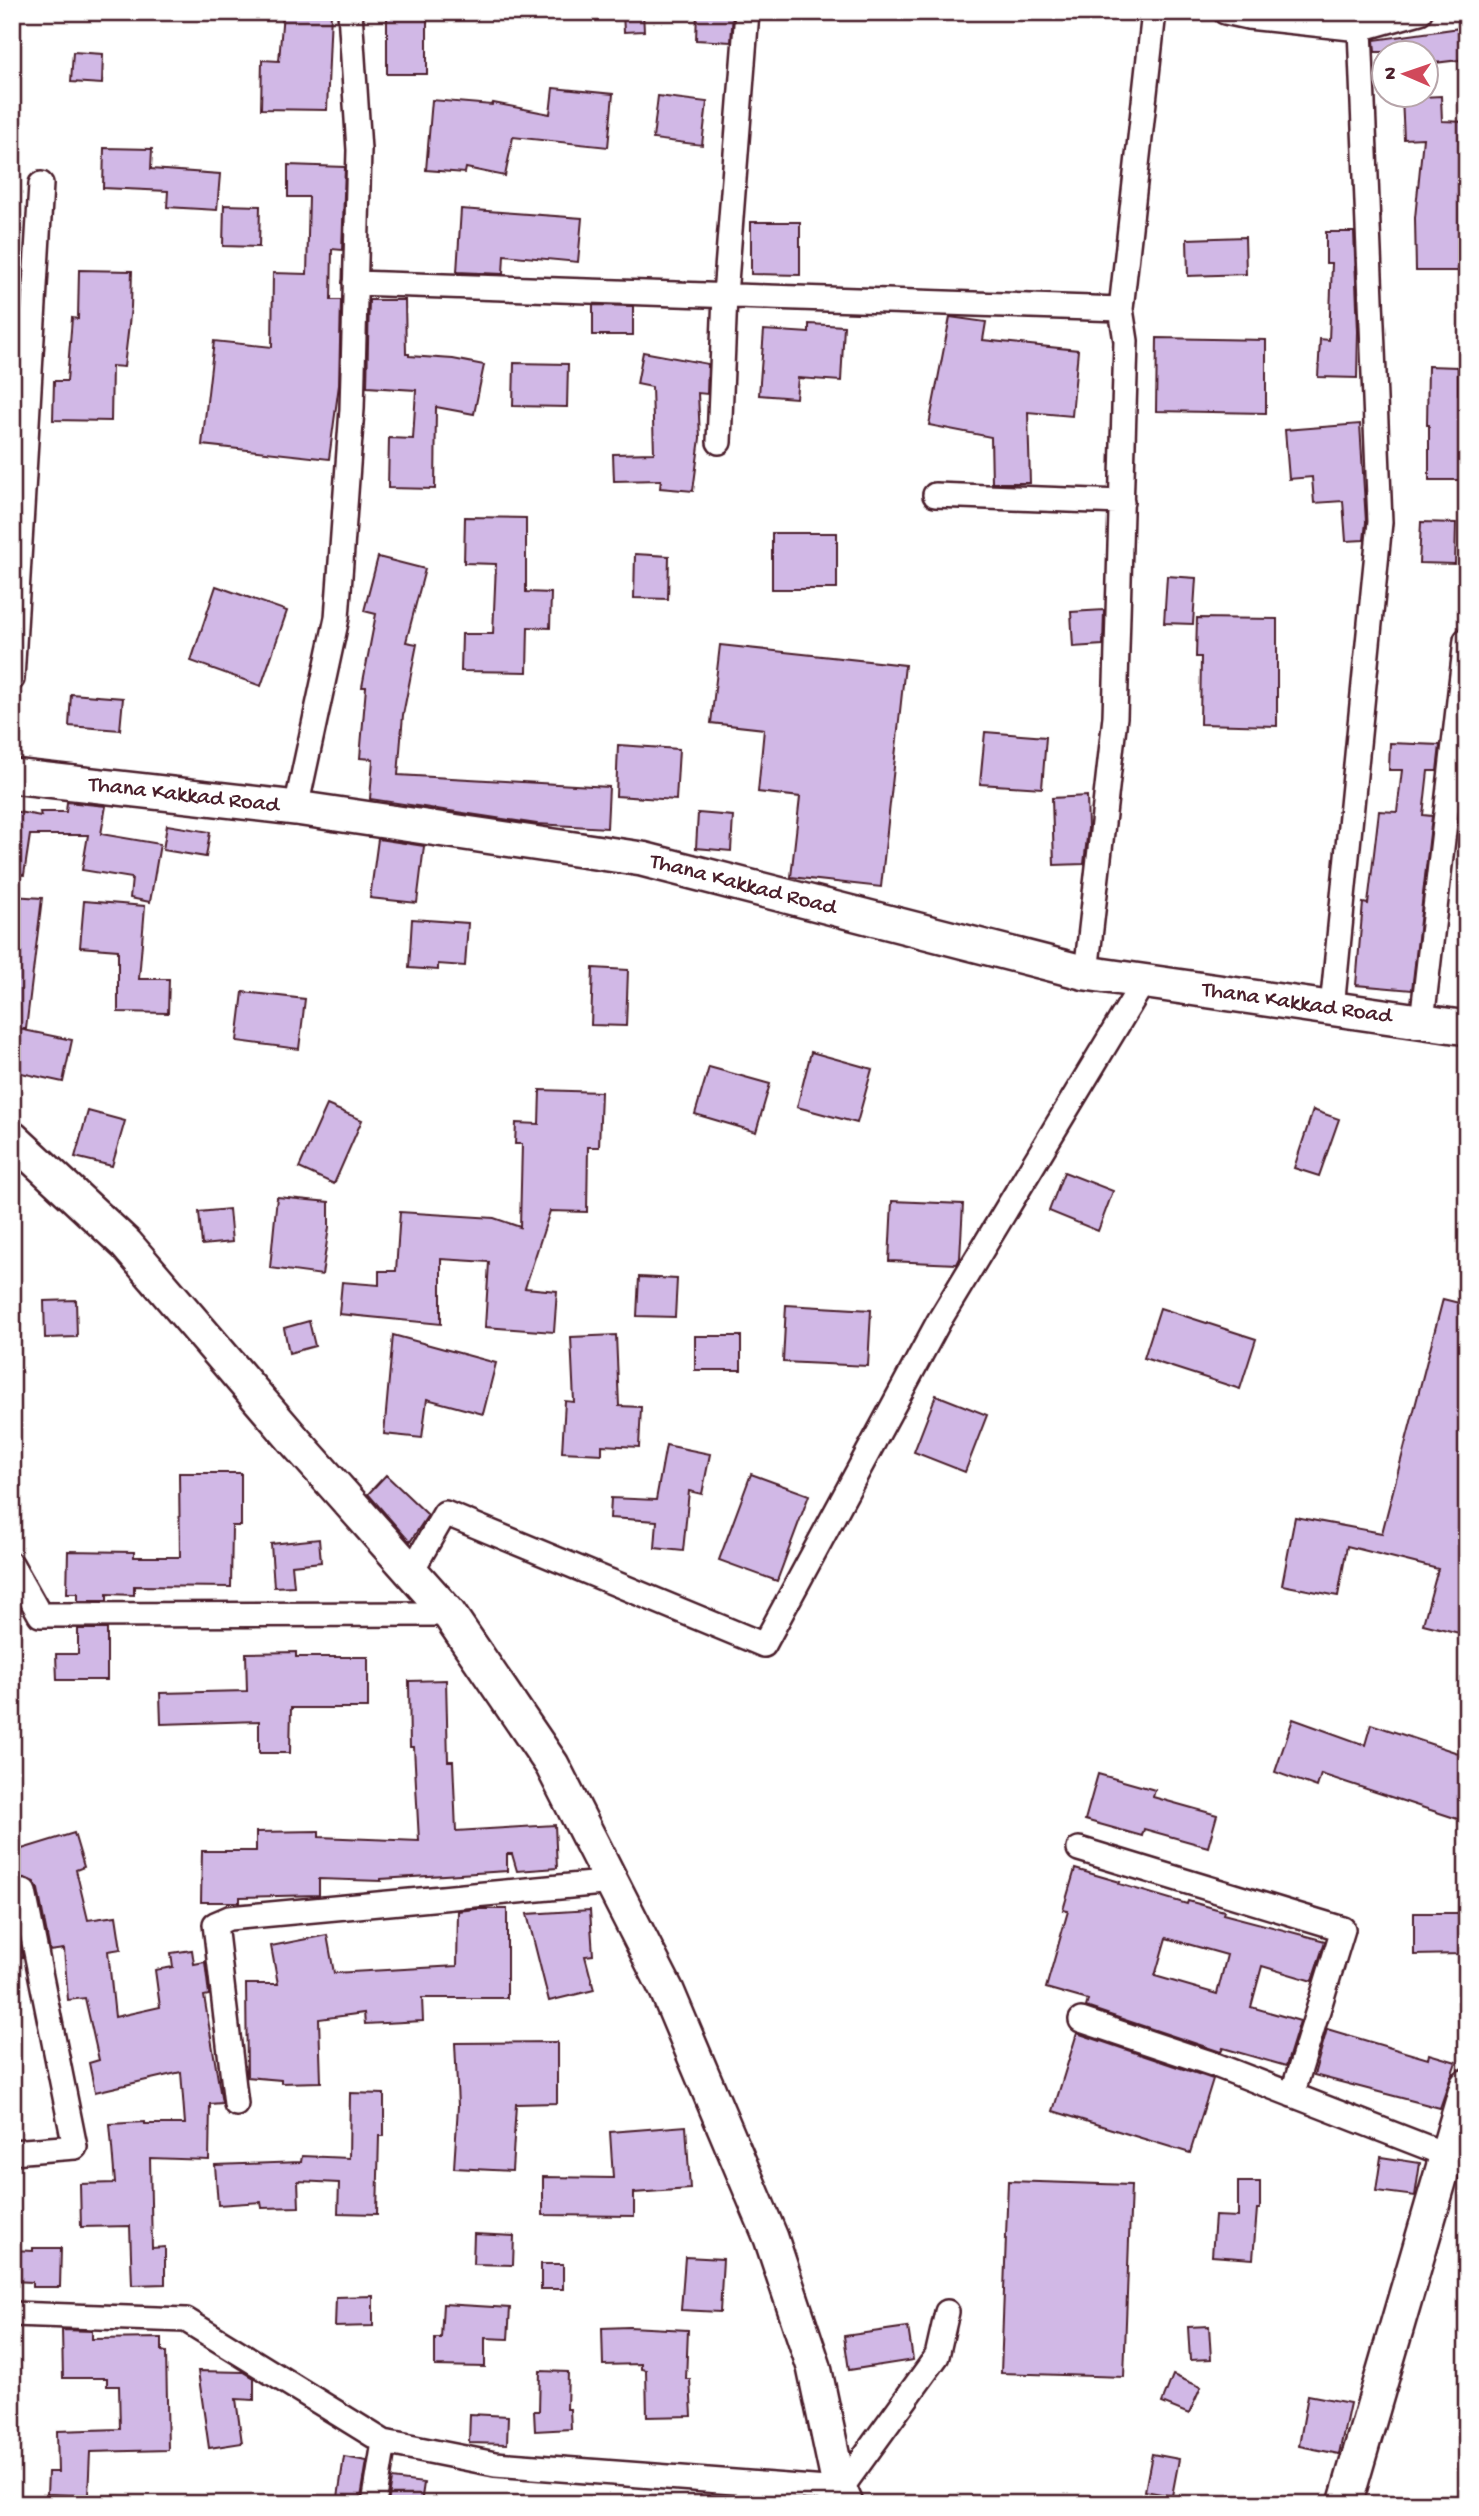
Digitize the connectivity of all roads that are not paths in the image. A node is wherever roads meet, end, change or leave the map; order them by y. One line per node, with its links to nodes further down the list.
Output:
1 (350, 12): 9 (street)
2 (747, 12): 10 (street)
3 (1154, 12): 11 (street)
4 (1225, 12): 6 (street)
5 (1420, 12): 7 (street)
6 (1288, 17): 7 (street)
7 (1360, 29): 21 (street)
8 (41, 184): 16 (street)
9 (355, 283): 10 (street); 18 (street)
10 (724, 296): 11 (street); 12 (street)
11 (1121, 309): 14 (street)
12 (719, 442)
13 (935, 495): 14 (street)
14 (1122, 502): 19 (street)
15 (1466, 640): 22 (street)
16 (12, 679)
17 (12, 776): 18 (main road, Thana Kakkad Road)
18 (296, 808): 19 (main road, Thana Kakkad Road)
19 (1086, 973): 20 (main road, Thana Kakkad Road)
20 (1144, 981): 21 (main road, Thana Kakkad Road); 26 (street)
21 (1332, 1008): 22 (main road, Thana Kakkad Road)
22 (1422, 1021): 23 (main road, Thana Kakkad Road)
23 (1467, 1028)
24 (12, 1138): 26 (main road)
25 (12, 1565): 27 (street)
26 (411, 1572): 27 (main road)
27 (449, 1614): 29 (main road)
28 (1079, 1849): 33 (street)
29 (613, 1882): 34 (street); 40 (main road)
30 (12, 1891): 35 (street)
31 (1081, 2020): 33 (street)
32 (1467, 2086): 36 (main road)
33 (1292, 2095): 36 (street)
34 (236, 2104)
35 (12, 2152)
36 (1457, 2157): 42 (main road)
37 (947, 2312): 40 (street)
38 (12, 2314): 39 (street)
39 (384, 2442): 40 (street); 41 (street)
40 (843, 2497)
41 (374, 2504)
42 (1345, 2504)

